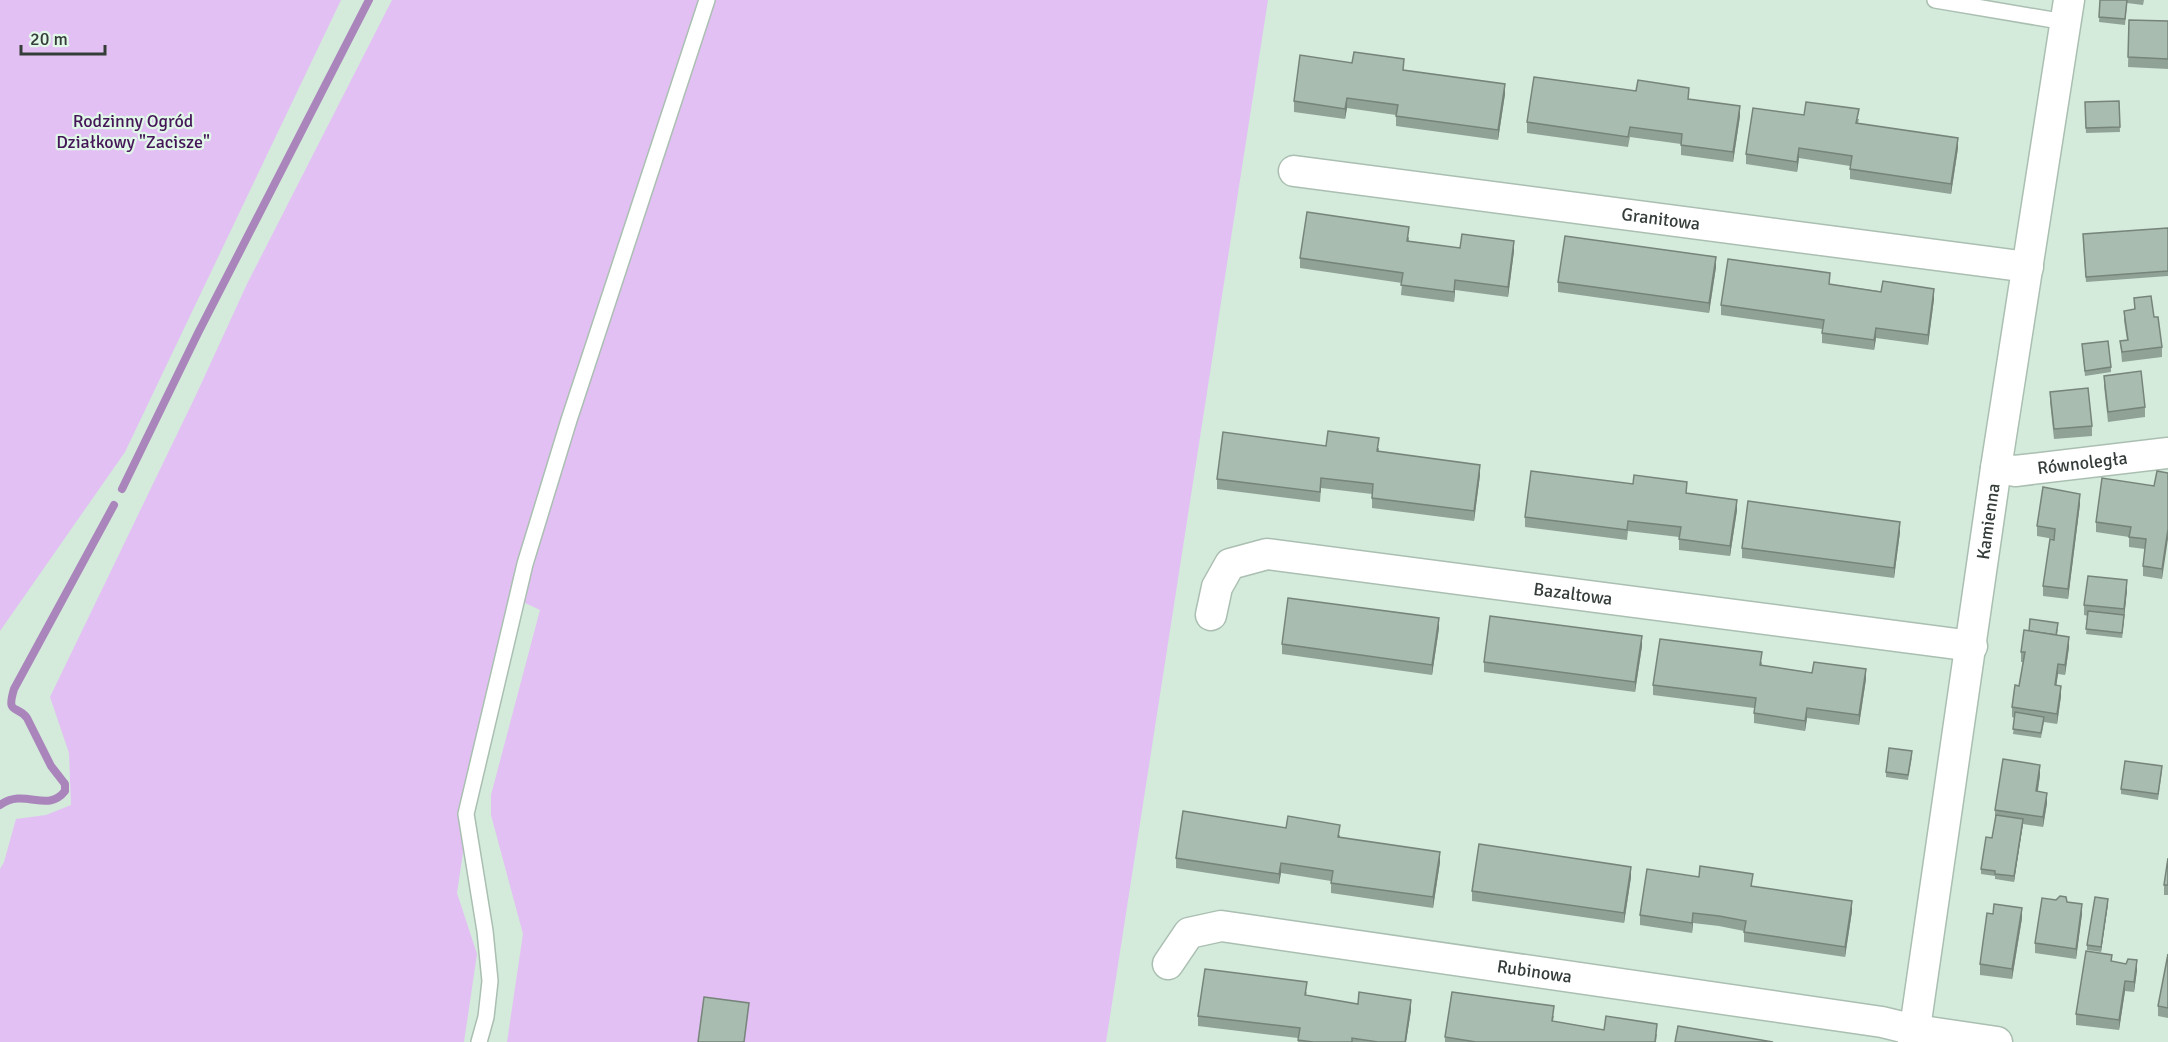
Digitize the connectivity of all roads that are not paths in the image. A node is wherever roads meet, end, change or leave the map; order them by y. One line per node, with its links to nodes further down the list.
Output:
1 (707, 0): 12 (lane)
2 (1935, 0): 3 (lane)
3 (2067, 11): 5 (street, Kamienna)
4 (1294, 171): 5 (street, Granitowa)
5 (2028, 267): 7 (street, Kamienna)
6 (2168, 453): 7 (street, Równoległa)
7 (1996, 468): 9 (street, Kamienna)
8 (1211, 615): 9 (street, Bazaltowa)
9 (1972, 646): 11 (street, Kamienna)
10 (1168, 964): 11 (street, Rubinowa)
11 (1914, 1036): 13 (street, Rubinowa)
12 (479, 1042)
13 (1997, 1042)

